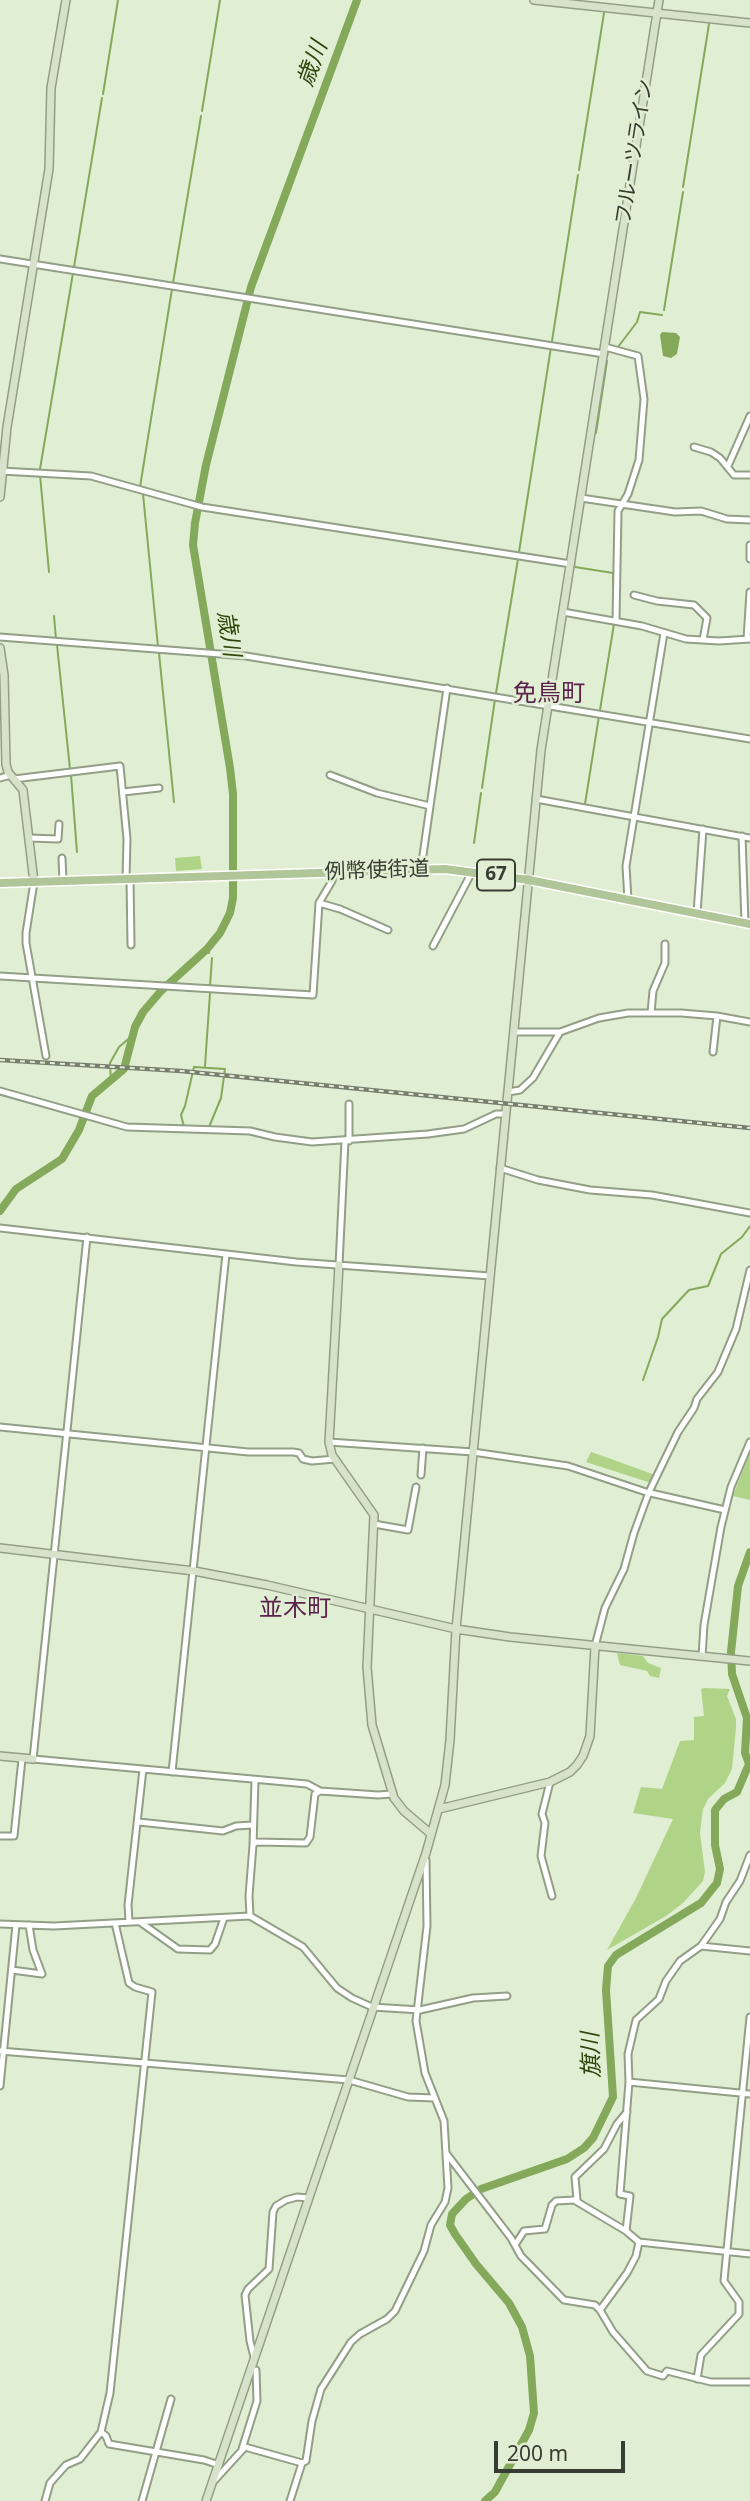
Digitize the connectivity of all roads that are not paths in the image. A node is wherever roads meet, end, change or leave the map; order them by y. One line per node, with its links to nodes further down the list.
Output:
1 (66, 0): 8 (street)
2 (534, 0): 4 (street)
3 (659, 0): 5 (street, フルーツライン)
4 (555, 1): 5 (street)
5 (657, 12): 6 (street); 9 (street, フルーツライン)
6 (750, 23)
7 (0, 259): 8 (street)
8 (34, 264): 9 (street); 13 (street)
9 (604, 351): 16 (street, フルーツライン); 17 (street)
10 (750, 416): 12 (street)
11 (694, 447): 12 (street)
12 (728, 466): 14 (street)
13 (2, 471): 15 (street); 21 (street)
14 (750, 475)
15 (0, 497)
16 (581, 498): 17 (street); 21 (street, フルーツライン)
17 (622, 504): 18 (street); 25 (street)
18 (750, 520)
19 (750, 545): 20 (street)
20 (750, 559)
21 (570, 564): 24 (street, フルーツライン)
22 (750, 592): 28 (street)
23 (634, 595): 29 (street)
24 (563, 612): 25 (street); 32 (street, フルーツライン)
25 (616, 621): 26 (street)
26 (664, 633): 29 (street); 33 (street)
27 (0, 637): 31 (street)
28 (749, 639): 29 (street)
29 (703, 640)
30 (0, 648): 36 (street)
31 (447, 688): 32 (street); 41 (street)
32 (548, 705): 33 (street); 40 (street, フルーツライン)
33 (649, 722): 34 (street); 42 (street)
34 (750, 739)
35 (330, 775): 41 (street)
36 (12, 777): 37 (street); 39 (street); 46 (street)
37 (0, 778)
38 (159, 789): 39 (street)
39 (123, 792): 52 (street)
40 (536, 799): 42 (street); 53 (street, フルーツライン)
41 (430, 806): 49 (street)
42 (634, 816): 44 (street); 57 (street)
43 (59, 824): 46 (street)
44 (703, 829): 45 (street); 59 (street)
45 (742, 836): 47 (street); 60 (street)
46 (29, 838): 54 (street)
47 (750, 838)
48 (62, 858): 55 (street)
49 (421, 869): 50 (main road, 例幣使街道 / 67); 51 (main road, 例幣使街道 / 67)
50 (334, 872): 52 (main road, 例幣使街道 / 67); 58 (street)
51 (472, 872): 53 (main road, 例幣使街道 / 67); 64 (street)
52 (128, 878): 55 (main road, 例幣使街道 / 67); 63 (street)
53 (529, 880): 57 (main road, 例幣使街道 / 67); 70 (street, フルーツライン)
54 (34, 881): 55 (main road, 例幣使街道 / 67); 56 (main road, 例幣使街道 / 67); 66 (street)
55 (63, 881)
56 (0, 883)
57 (628, 900): 59 (main road, 例幣使街道 / 67)
58 (318, 903): 61 (street); 66 (street)
59 (696, 913): 60 (main road, 例幣使街道 / 67)
60 (747, 923)
61 (388, 930)
62 (665, 944): 67 (street)
63 (131, 946)
64 (433, 946)
65 (0, 976): 66 (street)
66 (33, 978): 73 (street)
67 (651, 1013): 68 (street); 71 (street)
68 (717, 1016): 69 (street); 72 (street)
69 (750, 1022)
70 (514, 1032): 71 (street); 75 (street, フルーツライン)
71 (560, 1032): 75 (street)
72 (713, 1052)
73 (46, 1056)
74 (0, 1091): 78 (street)
75 (508, 1092): 77 (street, フルーツライン)
76 (349, 1104): 78 (street)
77 (506, 1114): 78 (street); 79 (street, フルーツライン)
78 (347, 1141): 84 (street)
79 (500, 1168): 80 (street); 86 (street, フルーツライン)
80 (750, 1213)
81 (0, 1228): 82 (street)
82 (87, 1237): 83 (street); 88 (street)
83 (226, 1254): 84 (street); 91 (street)
84 (339, 1265): 86 (street); 89 (street)
85 (750, 1270): 97 (street)
86 (490, 1276): 93 (street, フルーツライン)
87 (0, 1427): 88 (street)
88 (67, 1433): 91 (street); 101 (street)
89 (330, 1442): 92 (street); 94 (street)
90 (750, 1442): 98 (street)
91 (206, 1448): 94 (street); 102 (street)
92 (423, 1448): 93 (street); 95 (street)
93 (473, 1452): 97 (street); 104 (street, フルーツライン)
94 (335, 1459): 99 (street)
95 (421, 1475)
96 (416, 1488): 99 (street)
97 (649, 1492): 98 (street); 105 (street)
98 (725, 1510): 106 (street)
99 (374, 1524): 103 (street)
100 (0, 1548): 101 (street)
101 (54, 1554): 102 (street); 110 (street)
102 (194, 1571): 103 (street); 112 (street)
103 (368, 1609): 104 (street); 116 (street)
104 (456, 1629): 105 (street); 117 (street, フルーツライン)
105 (595, 1646): 106 (street); 114 (street)
106 (703, 1656): 107 (street)
107 (750, 1661)
108 (0, 1756): 109 (street)
109 (22, 1759): 110 (street); 121 (street)
110 (33, 1759): 111 (street)
111 (143, 1769): 112 (street); 118 (street)
112 (172, 1772): 113 (street)
113 (255, 1780): 115 (street); 119 (street)
114 (550, 1782): 117 (street); 125 (street)
115 (320, 1791): 116 (street); 122 (street)
116 (392, 1794): 120 (street)
117 (439, 1809): 120 (street, フルーツライン)
118 (139, 1822): 119 (street); 128 (street)
119 (252, 1825): 122 (street)
120 (431, 1833): 123 (street, フルーツライン)
121 (0, 1836)
122 (253, 1845): 126 (street)
123 (426, 1853): 138 (street, フルーツライン); 139 (street)
124 (750, 1855): 134 (street)
125 (552, 1896)
126 (250, 1916): 127 (street); 138 (street)
127 (224, 1918): 129 (street); 129 (street)
128 (129, 1922): 129 (street); 130 (street)
129 (140, 1922)
130 (115, 1923): 133 (street); 142 (street)
131 (0, 1924): 132 (street)
132 (16, 1925): 133 (street); 136 (street)
133 (29, 1926): 136 (street)
134 (701, 1946): 135 (street); 144 (street)
135 (750, 1951)
136 (12, 1970): 141 (street)
137 (507, 1996): 139 (street)
138 (372, 2007): 139 (street); 143 (street, フルーツライン)
139 (416, 2010): 148 (street)
140 (750, 2018): 146 (street)
141 (2, 2051): 142 (street); 145 (street)
142 (145, 2064): 143 (street); 164 (street)
143 (349, 2080): 148 (street); 151 (street, フルーツライン)
144 (629, 2082): 146 (street); 149 (street)
145 (0, 2086)
146 (743, 2093): 147 (street); 156 (street)
147 (750, 2094)
148 (435, 2098): 150 (street)
149 (627, 2112): 152 (street); 153 (street)
150 (446, 2153): 155 (street); 167 (street)
151 (308, 2198): 159 (street, フルーツライン); 159 (street)
152 (577, 2200): 153 (street); 155 (street)
153 (626, 2231): 154 (street)
154 (639, 2242): 156 (street); 158 (street)
155 (515, 2245): 158 (street)
156 (726, 2251): 157 (street); 161 (street)
157 (750, 2254)
158 (600, 2310): 161 (street)
159 (254, 2357): 168 (street, フルーツライン)
160 (256, 2370): 165 (street)
161 (697, 2379): 162 (street)
162 (750, 2382)
163 (171, 2399): 166 (street)
164 (101, 2432): 166 (street); 170 (street)
165 (242, 2449): 167 (street); 169 (street)
166 (156, 2453): 168 (street); 171 (street)
167 (302, 2463): 173 (street)
168 (219, 2465): 169 (street, フルーツライン)
169 (213, 2482): 172 (street, フルーツライン)
170 (45, 2501)
171 (142, 2501)
172 (206, 2501)
173 (290, 2501)

